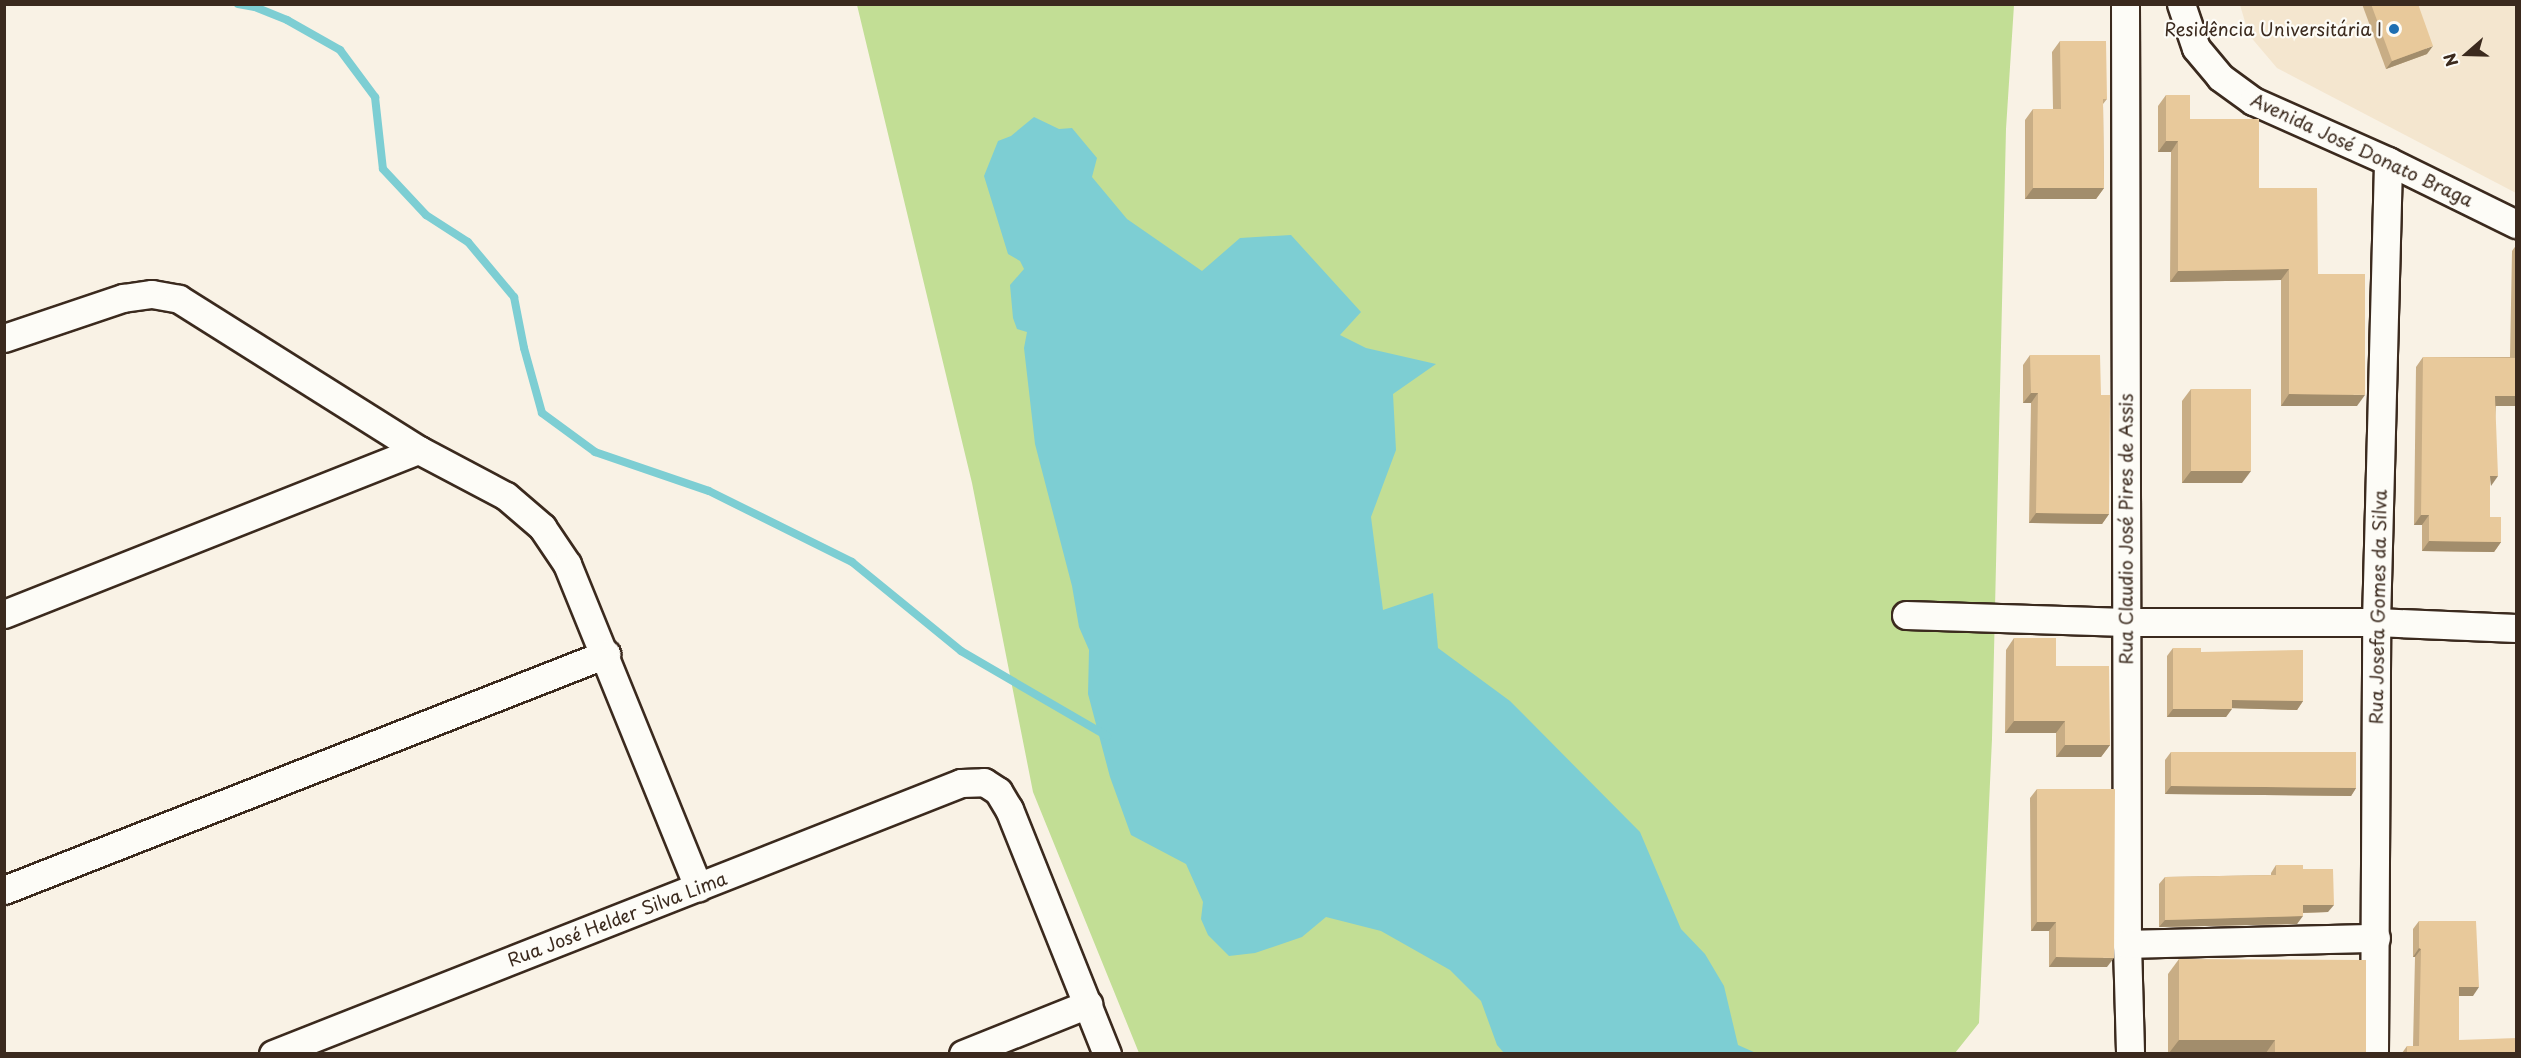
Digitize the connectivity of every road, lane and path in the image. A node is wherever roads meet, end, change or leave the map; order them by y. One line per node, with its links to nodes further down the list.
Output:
1 (2125, 4): 9 (street, Rua Claudio José Pires de Assis)
2 (2181, 4): 3 (street, Avenida José Donato Braga)
3 (2388, 161): 4 (street, Avenida José Donato Braga); 10 (street, Rua Josefa Gomes da Silva)
4 (2517, 224)
5 (4, 338): 6 (street)
6 (419, 450): 7 (street); 12 (street)
7 (4, 614)
8 (1906, 615): 9 (street)
9 (2126, 622): 10 (street); 16 (street, Rua Claudio José Pires de Assis)
10 (2376, 622): 11 (street); 15 (street, Rua Josefa Gomes da Silva)
11 (2517, 628)
12 (606, 654): 13 (street); 14 (street)
13 (698, 887): 17 (street, Rua José Helder Silva Lima); 18 (street, Rua José Helder Silva Lima)
14 (4, 890)
15 (2376, 938): 16 (street); 22 (street, Rua Josefa Gomes da Silva)
16 (2127, 944): 21 (street, Rua Claudio José Pires de Assis)
17 (1088, 1004): 19 (street); 20 (street)
18 (273, 1053)
19 (963, 1053)
20 (1107, 1053)
21 (2130, 1053)
22 (2374, 1053)

